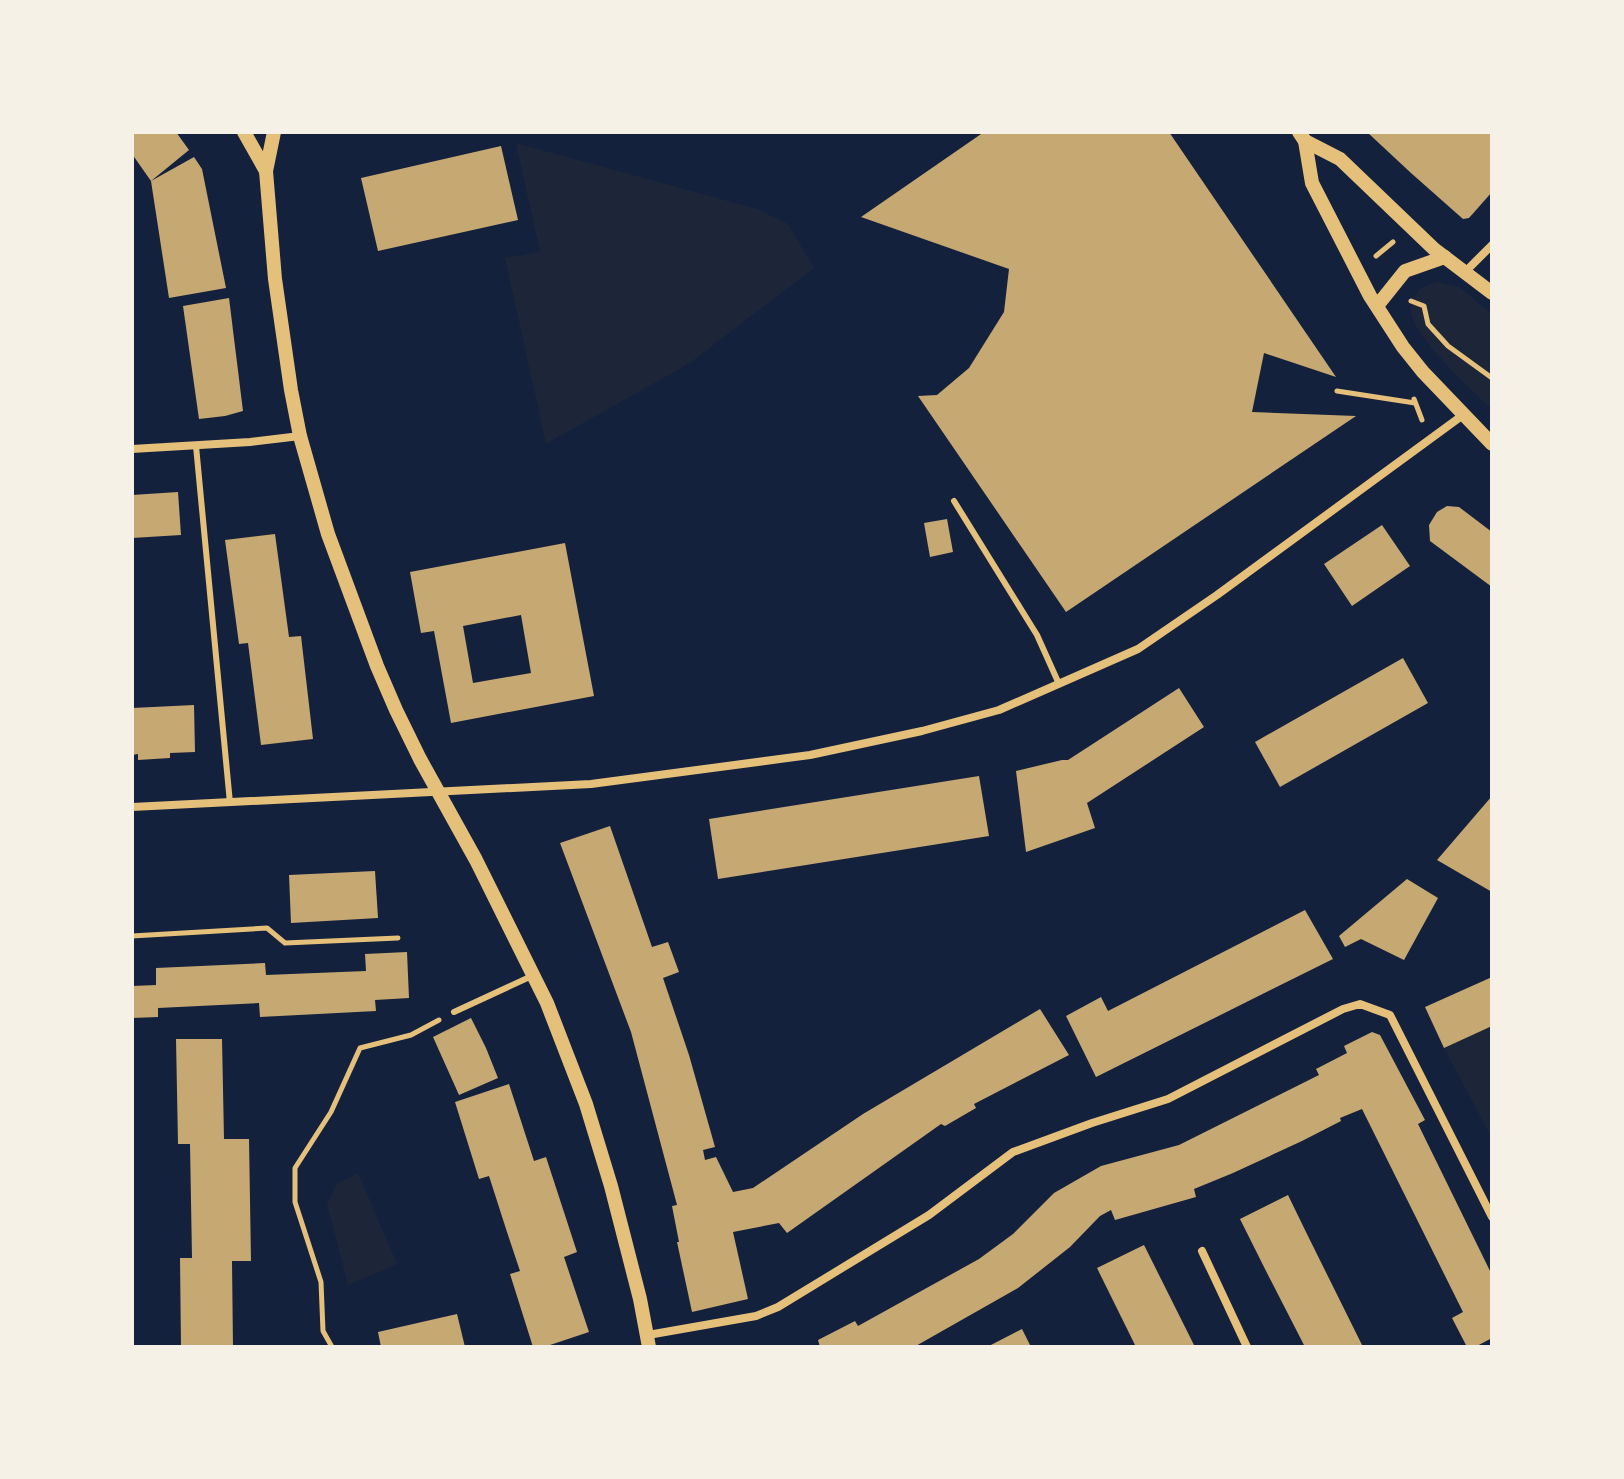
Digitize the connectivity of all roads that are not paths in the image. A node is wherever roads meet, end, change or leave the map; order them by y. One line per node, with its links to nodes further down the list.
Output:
1 (244, 132): 4 (street)
2 (274, 132): 4 (street)
3 (1302, 136): 6 (street); 9 (street)
4 (266, 171): 11 (street)
5 (1492, 245): 7 (street)
6 (1445, 257): 7 (street); 9 (street)
7 (1465, 272): 8 (street)
8 (1492, 293)
9 (1377, 306): 10 (street)
10 (1463, 415): 12 (street); 16 (street)
11 (300, 436): 13 (street); 17 (street)
12 (1492, 444)
13 (196, 446): 14 (street); 18 (lane)
14 (132, 449)
15 (954, 501): 16 (lane)
16 (1059, 684): 17 (street)
17 (439, 792): 18 (street); 20 (street)
18 (230, 803): 19 (street)
19 (132, 807)
20 (534, 975): 21 (lane); 24 (street)
21 (454, 1012)
22 (1492, 1217): 24 (street)
23 (1202, 1251): 25 (street)
24 (648, 1341)
25 (1247, 1347)

